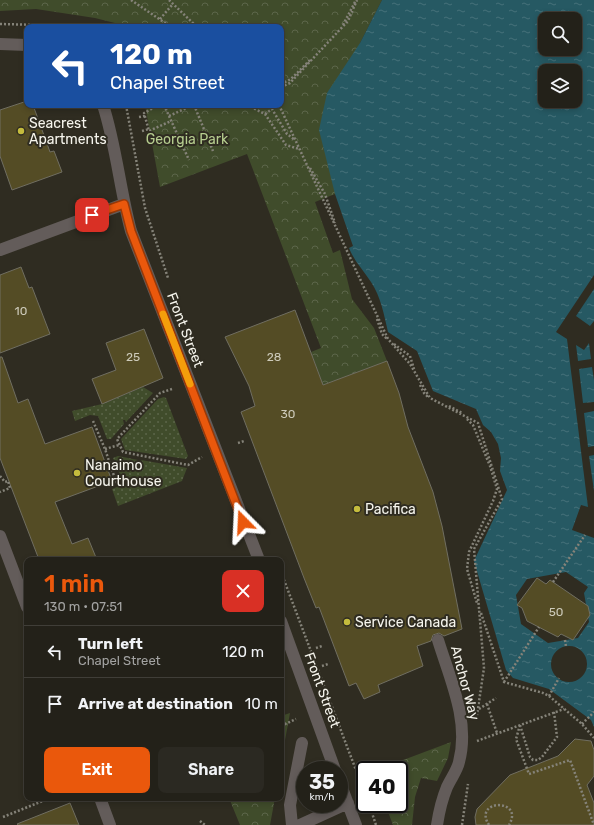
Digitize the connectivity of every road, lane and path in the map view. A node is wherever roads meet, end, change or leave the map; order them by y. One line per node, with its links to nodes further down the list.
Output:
1 (131, 0): 5 (path)
2 (169, 0): 4 (path)
3 (356, 0): 14 (path)
4 (172, 4): 5 (path); 11 (path)
5 (160, 20): 10 (path)
6 (0, 24): 8 (path)
7 (24, 24): 9 (path)
8 (24, 24)
9 (39, 24)
10 (166, 24)
11 (194, 24)
12 (0, 44): 13 (street)
13 (24, 45)
14 (284, 85)
15 (104, 108): 35 (street, Front Street)
16 (127, 108): 37 (path)
17 (153, 108): 25 (path)
18 (165, 108): 26 (path)
19 (186, 108): 26 (path)
20 (194, 108): 33 (path)
21 (253, 108): 24 (path)
22 (280, 108): 31 (path)
23 (280, 108): 73 (path)
24 (265, 114): 31 (path); 32 (path)
25 (145, 116): 27 (path); 29 (path)
26 (169, 116): 28 (path)
27 (139, 117)
28 (171, 121): 29 (path); 34 (path)
29 (148, 130): 30 (path)
30 (142, 131)
31 (295, 140): 32 (path)
32 (299, 149): 64 (path)
33 (213, 151)
34 (189, 160)
35 (124, 204): 36 (street); 50 (street, Front Street)
36 (0, 250)
37 (170, 284)
38 (172, 389): 42 (path)
39 (93, 422): 43 (path)
40 (244, 441): 41 (path)
41 (238, 443)
42 (120, 445): 43 (path); 44 (path)
43 (105, 450): 46 (path)
44 (202, 457)
45 (0, 476): 47 (path)
46 (107, 486)
47 (0, 492)
48 (585, 535): 52 (path)
49 (0, 536): 53 (street)
50 (258, 557)
51 (284, 580): 84 (path)
52 (553, 582)
53 (24, 599)
54 (539, 627): 64 (path)
55 (284, 628): 83 (street, Front Street)
56 (438, 640): 99 (street, Anchor Way)
57 (565, 640): 59 (path)
58 (322, 646): 60 (path)
59 (566, 646)
60 (316, 648)
61 (328, 664): 62 (path)
62 (322, 666)
63 (560, 678): 65 (path)
64 (504, 682): 65 (path)
65 (549, 696): 68 (path)
66 (496, 698): 67 (path)
67 (488, 704): 69 (path); 77 (path)
68 (564, 709): 70 (path); 75 (path)
69 (475, 711)
70 (554, 712): 74 (path); 74 (path)
71 (594, 712): 75 (path)
72 (296, 719): 76 (path)
73 (476, 723)
74 (520, 724): 77 (path); 103 (path)
75 (582, 724): 79 (path)
76 (284, 725)
77 (497, 732): 80 (path)
78 (474, 738): 82 (path)
79 (594, 738)
80 (482, 739)
81 (302, 743): 95 (street)
82 (473, 746)
83 (333, 761)
84 (356, 770)
85 (468, 778): 100 (path)
86 (43, 801): 91 (path)
87 (101, 801): 93 (street)
88 (348, 803): 97 (street)
89 (326, 813): 96 (street)
90 (372, 813): 98 (path)
91 (3, 817)
92 (200, 821): 94 (path)
93 (110, 825)
94 (205, 825)
95 (292, 825)
96 (300, 825)
97 (356, 825)
98 (376, 825)
99 (438, 825)
100 (462, 825)
101 (488, 825): 102 (path)
102 (509, 825)
103 (594, 825)

